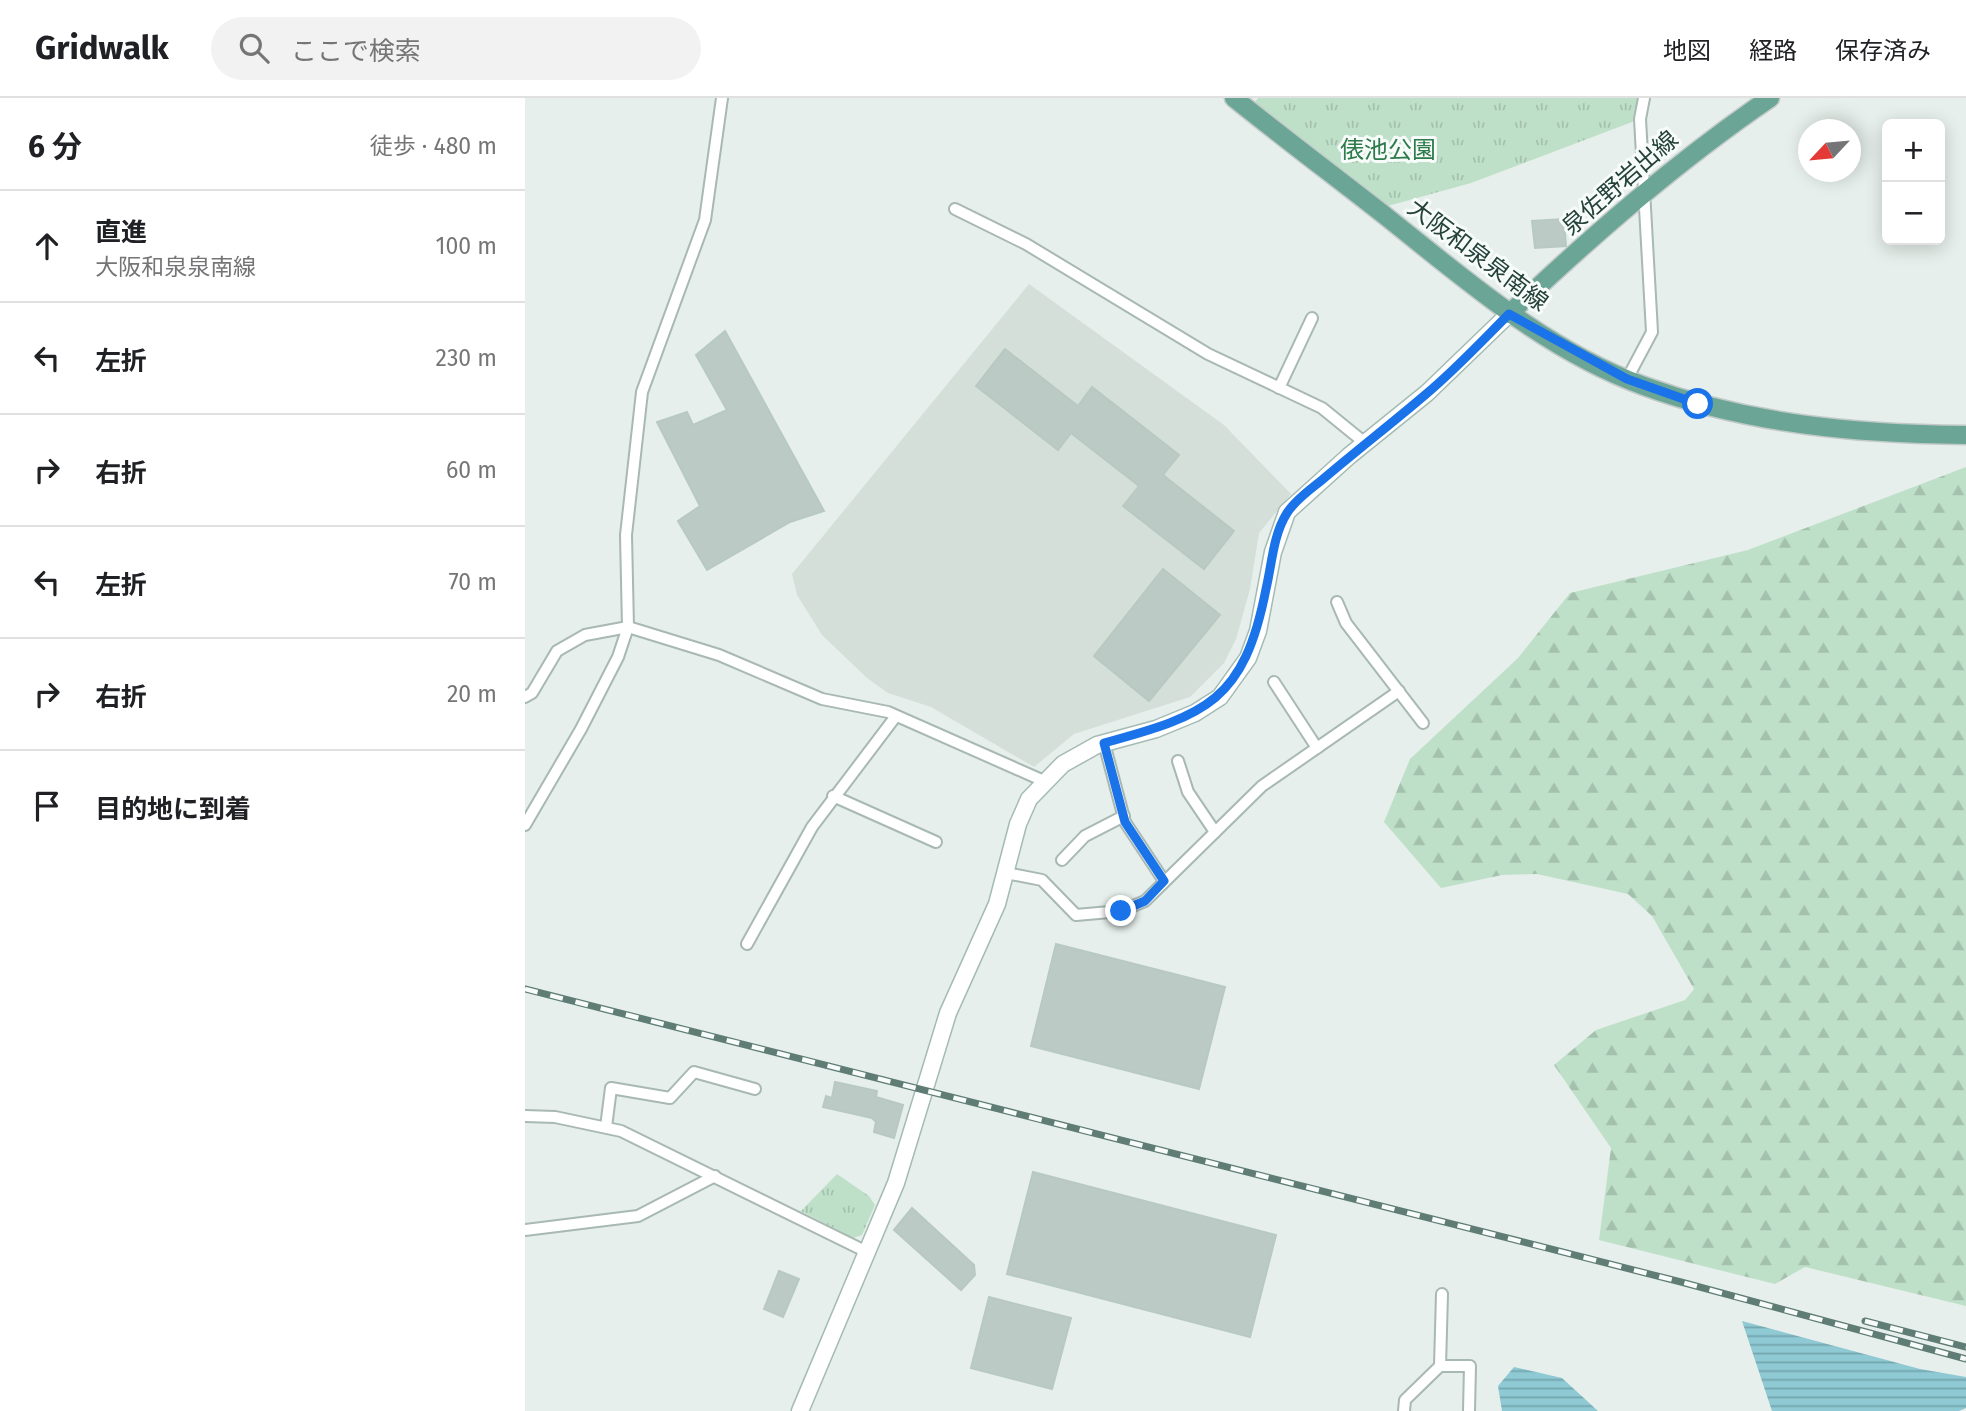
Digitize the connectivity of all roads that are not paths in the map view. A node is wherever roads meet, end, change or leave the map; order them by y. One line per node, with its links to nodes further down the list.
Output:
1 (722, 98): 14 (street)
2 (1234, 98): 7 (main road, 大阪和泉泉南線)
3 (1643, 98): 5 (street)
4 (1770, 98): 5 (main road, 泉佐野岩出線)
5 (1644, 192): 7 (main road, 泉佐野岩出線); 9 (street)
6 (955, 209): 10 (street)
7 (1509, 314): 9 (main road, 大阪和泉泉南線); 12 (street)
8 (1312, 318): 10 (street)
9 (1627, 379): 11 (main road, 大阪和泉泉南線)
10 (1279, 388): 12 (street)
11 (1966, 435)
12 (1365, 443): 20 (street)
13 (1338, 602): 16 (street)
14 (628, 627): 17 (street); 18 (street); 26 (street)
15 (1274, 682): 21 (street)
16 (1399, 691): 19 (street); 21 (street)
17 (525, 697)
18 (896, 716): 23 (street); 24 (street)
19 (1423, 723)
20 (1104, 743): 23 (street); 25 (street)
21 (1317, 748): 27 (street)
22 (1178, 761): 27 (street)
23 (1044, 781): 30 (street)
24 (834, 796): 28 (street); 32 (street)
25 (1124, 816): 29 (street); 31 (street)
26 (525, 825)
27 (1215, 832): 31 (street)
28 (936, 842)
29 (1062, 860)
30 (1006, 873): 31 (street); 38 (street)
31 (1164, 881)
32 (747, 944)
33 (755, 1089): 35 (street)
34 (525, 1116): 35 (street)
35 (606, 1127): 36 (street)
36 (715, 1175): 37 (street); 38 (street)
37 (525, 1230)
38 (867, 1252): 41 (street)
39 (1442, 1294): 40 (street)
40 (1440, 1366): 42 (street); 43 (street)
41 (800, 1411)
42 (1404, 1411)
43 (1469, 1411)

